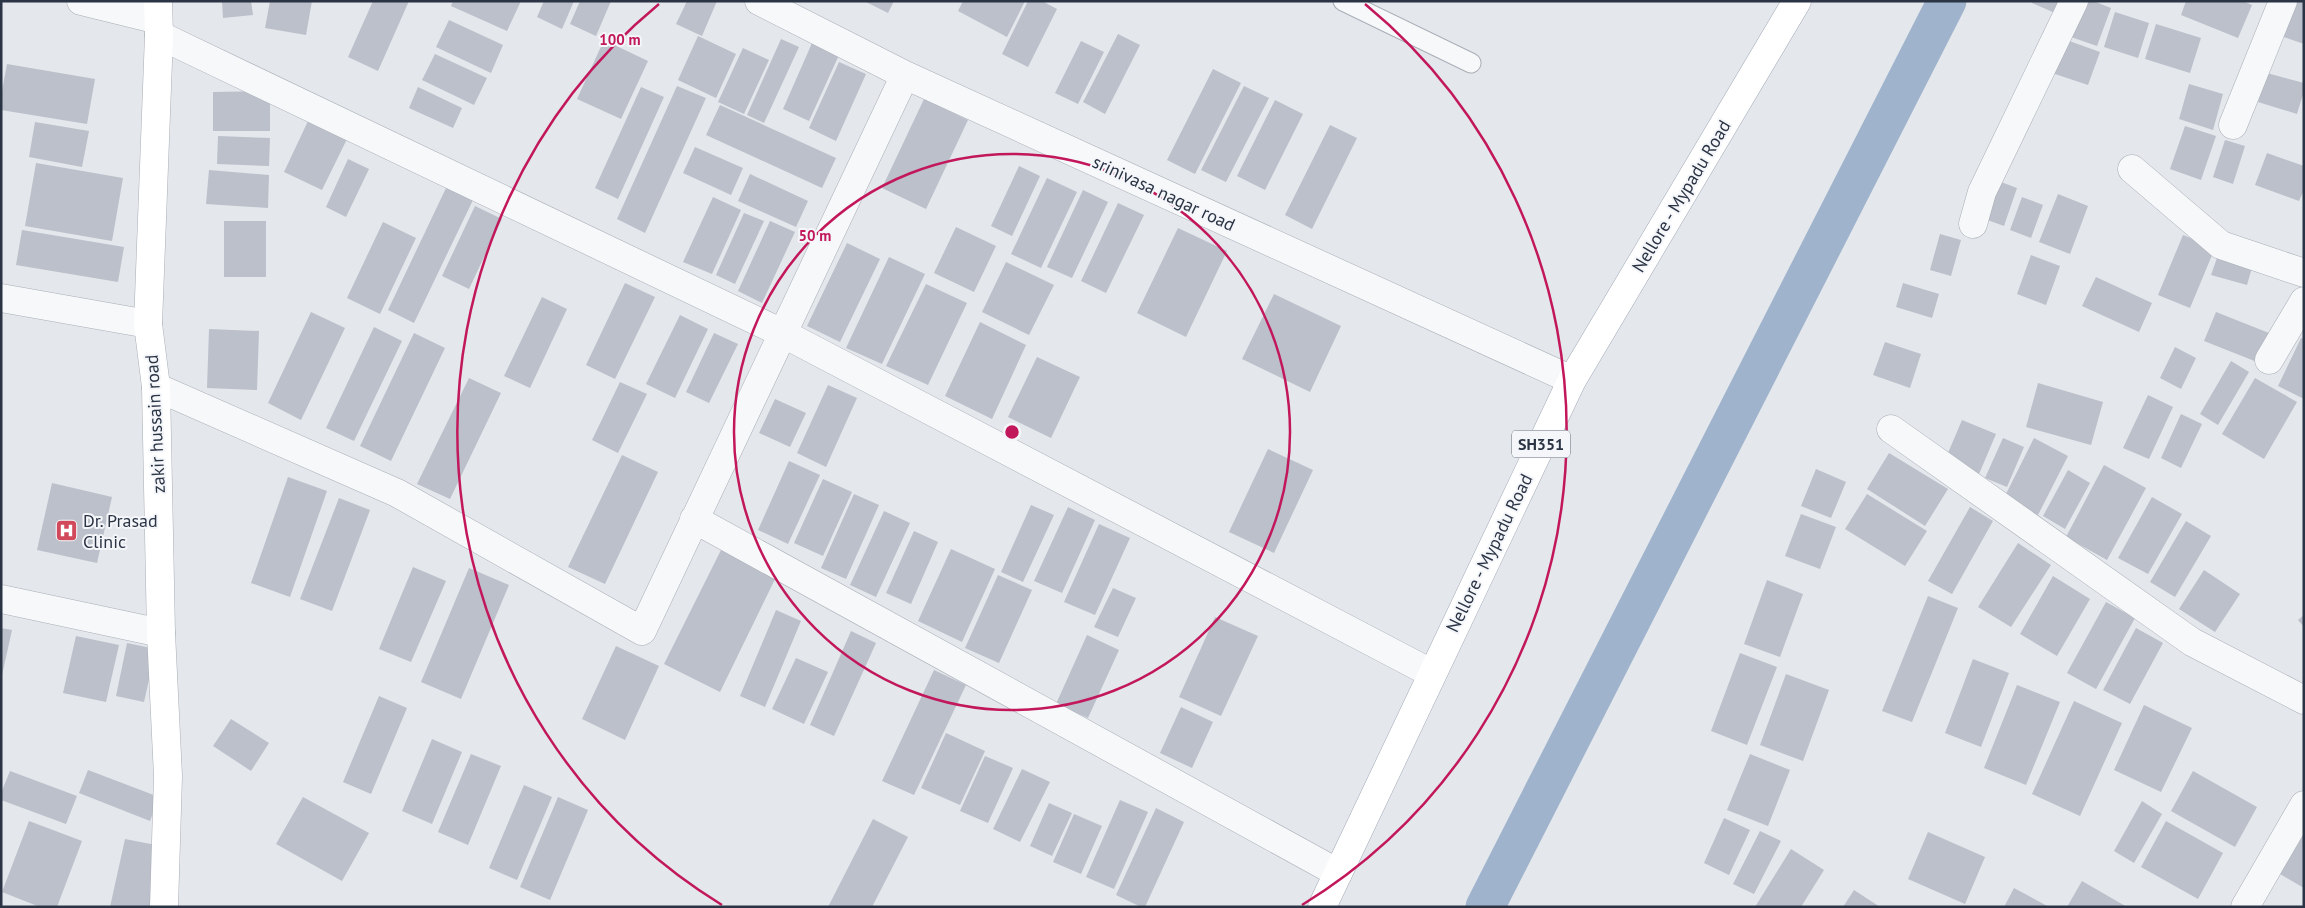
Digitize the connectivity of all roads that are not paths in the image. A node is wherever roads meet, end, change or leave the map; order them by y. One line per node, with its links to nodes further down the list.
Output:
1 (81, 1): 7 (street)
2 (759, 1): 9 (street, srinivasa nagar road)
3 (1343, 1): 8 (lane)
4 (1797, 1): 19 (main road, Nellore - Mypadu Road / SH351)
5 (2074, 1): 12 (street)
6 (2283, 1): 10 (street)
7 (159, 19): 16 (main road, zakir hussain road); 17 (street)
8 (1472, 63)
9 (905, 75): 17 (street); 19 (street, srinivasa nagar road)
10 (2233, 126)
11 (2132, 169): 13 (street)
12 (1973, 224)
13 (2304, 273)
14 (1, 298): 16 (street)
15 (2304, 301): 18 (street)
16 (148, 324): 20 (main road, zakir hussain road)
17 (782, 333): 22 (street); 25 (street)
18 (2269, 360)
19 (1572, 380): 25 (main road, Nellore - Mypadu Road / SH351)
20 (156, 386): 22 (street); 24 (main road, zakir hussain road)
21 (1891, 429): 26 (street)
22 (694, 519): 28 (street)
23 (1, 599): 24 (street)
24 (161, 633): 29 (main road, zakir hussain road)
25 (1432, 673): 28 (main road, Nellore - Mypadu Road / SH351)
26 (2304, 700)
27 (2304, 804): 31 (street)
28 (1338, 873): 30 (main road, Nellore - Mypadu Road / SH351)
29 (164, 907)
30 (1322, 907)
31 (2245, 907)

